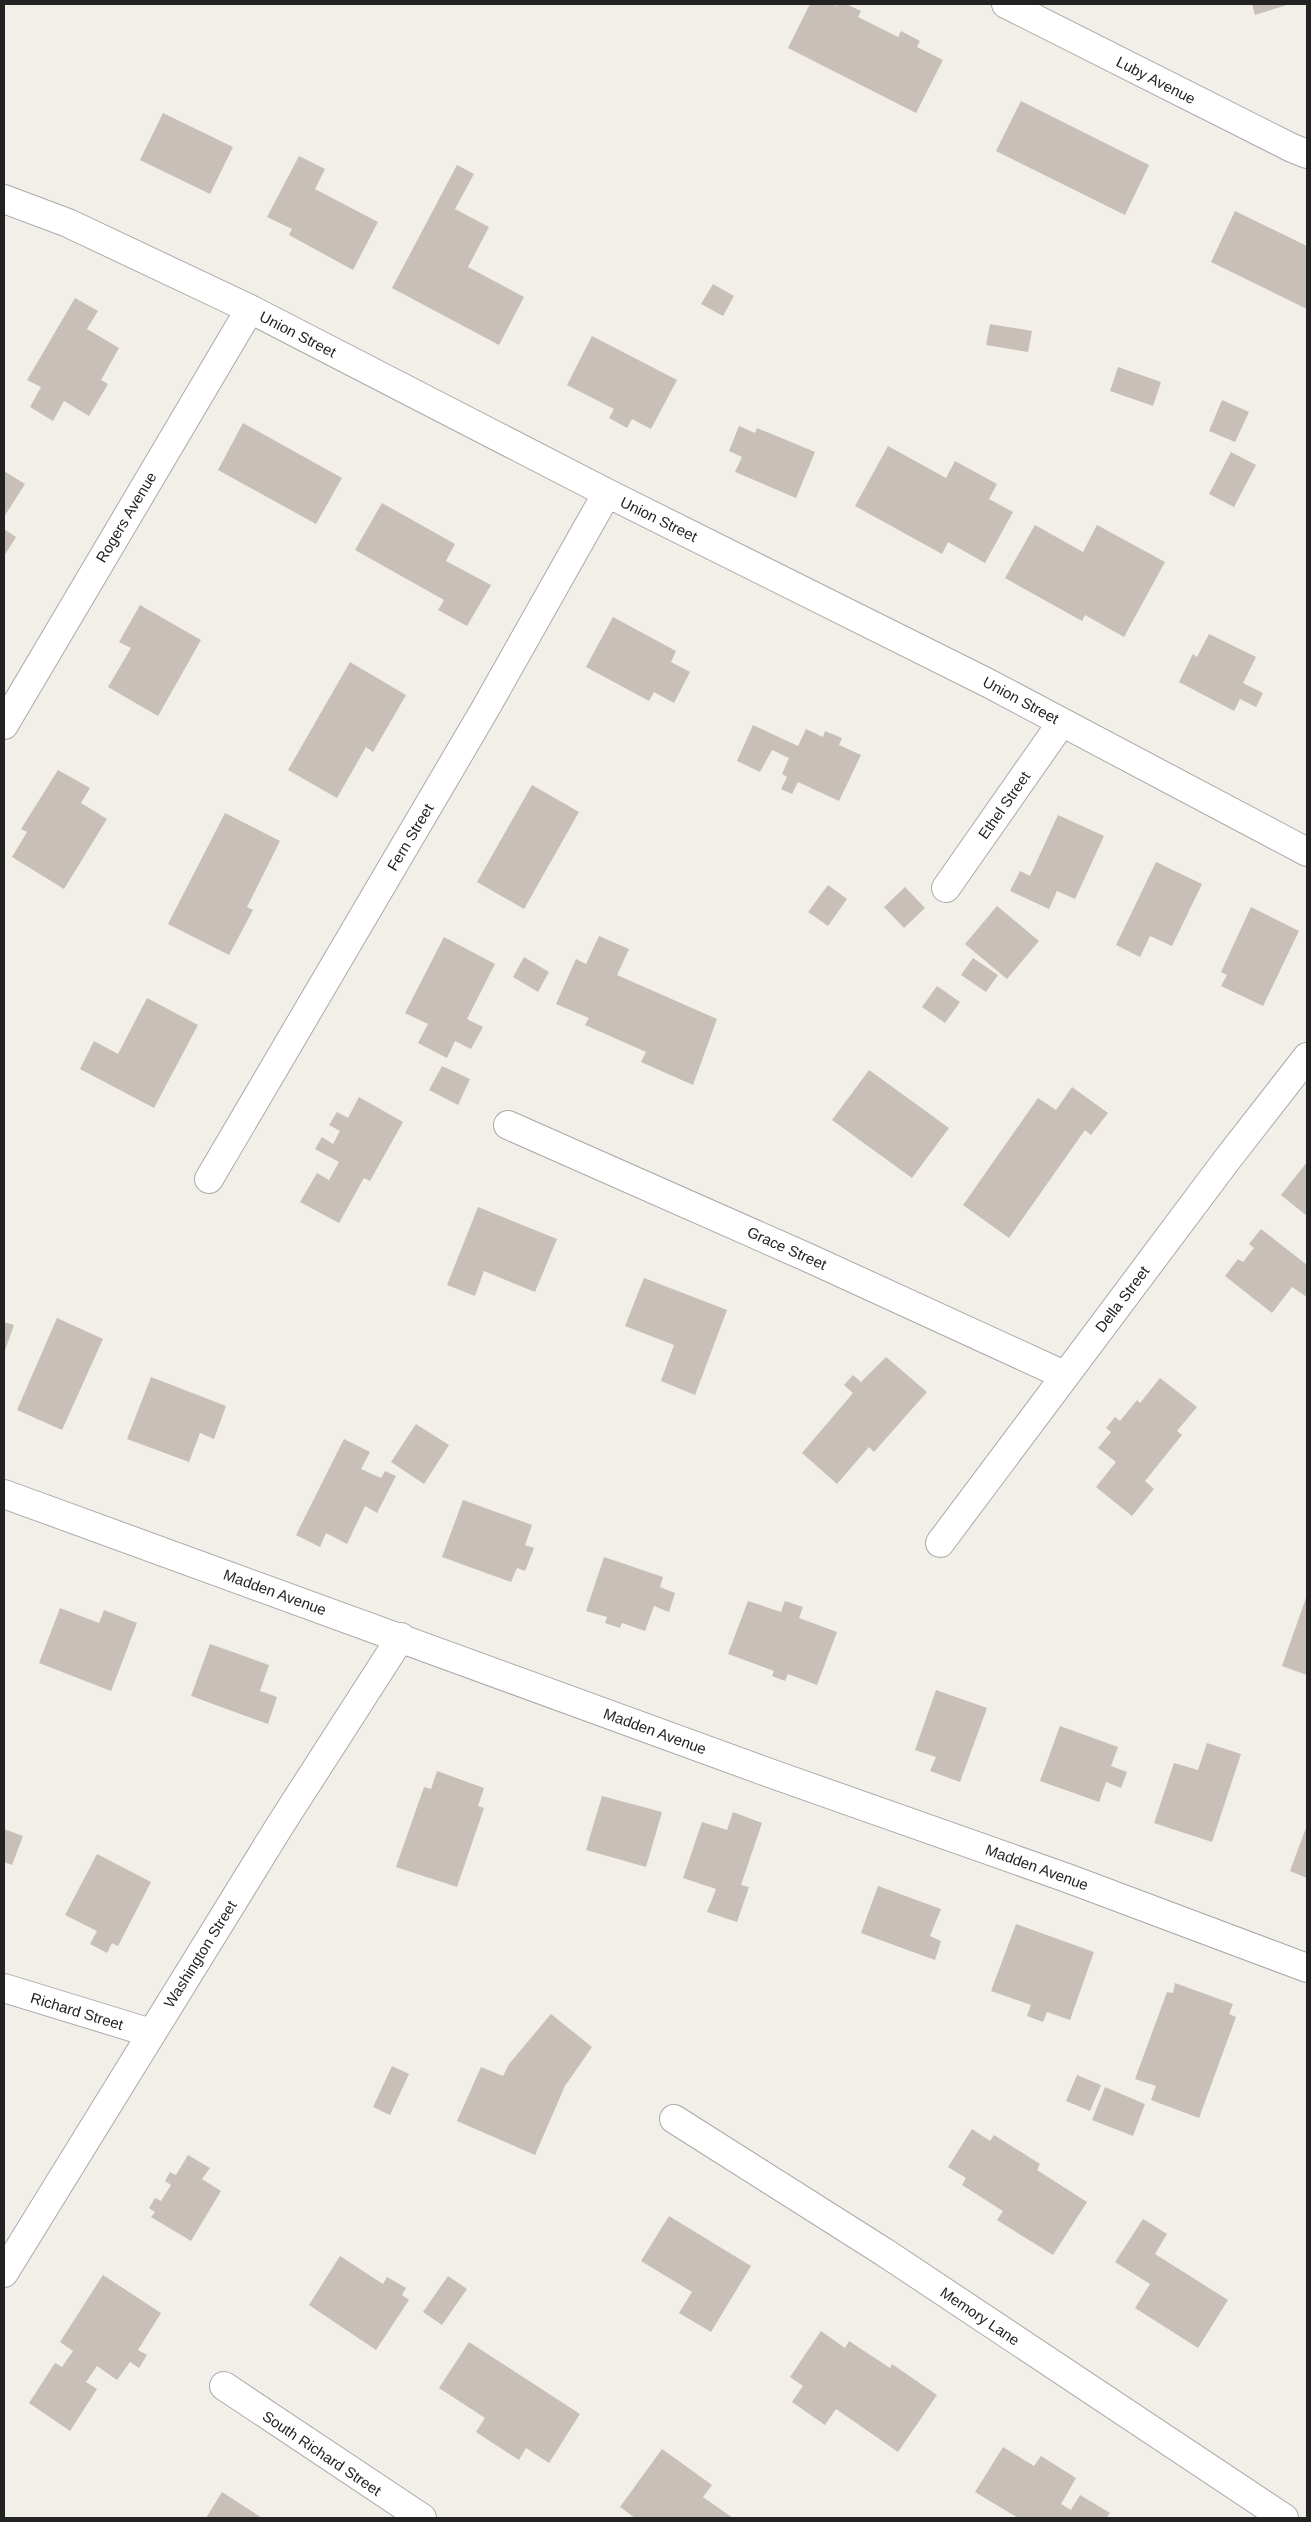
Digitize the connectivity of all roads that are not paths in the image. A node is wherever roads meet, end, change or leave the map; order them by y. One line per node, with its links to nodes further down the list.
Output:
1 (1006, 4): 2 (street, Luby Avenue)
2 (1307, 154)
3 (4, 199): 4 (street, Union Street)
4 (250, 309): 5 (street, Union Street); 7 (street, Rogers Avenue)
5 (607, 493): 6 (street, Union Street); 12 (street, Fern Street)
6 (1062, 722): 8 (street, Union Street); 9 (street, Ethel Street)
7 (4, 725)
8 (1307, 852)
9 (946, 888)
10 (1307, 1057): 13 (street, Della Street)
11 (508, 1125): 13 (street, Grace Street)
12 (209, 1179)
13 (1064, 1375): 15 (street, Della Street)
14 (4, 1494): 16 (street, Madden Avenue)
15 (940, 1543)
16 (401, 1637): 17 (street, Madden Avenue); 19 (street, Washington Street)
17 (1307, 1968)
18 (4, 1988): 19 (street, Richard Street)
19 (151, 2033): 21 (street, Washington Street)
20 (674, 2119): 24 (street, Memory Lane)
21 (4, 2272)
22 (224, 2386): 23 (street, South Richard Street)
23 (422, 2518)
24 (1284, 2518)

